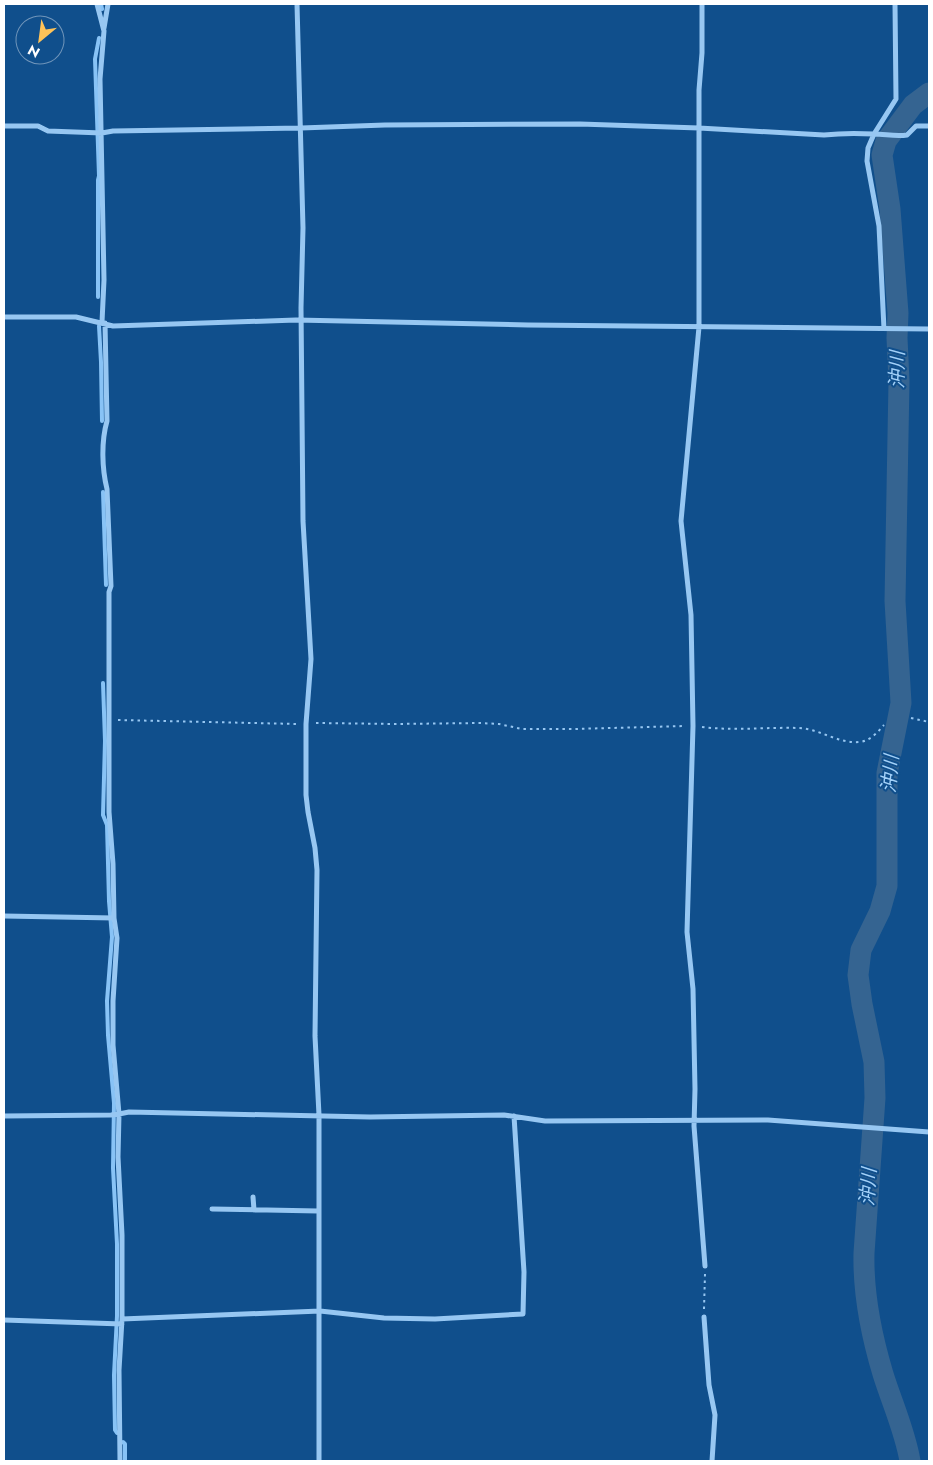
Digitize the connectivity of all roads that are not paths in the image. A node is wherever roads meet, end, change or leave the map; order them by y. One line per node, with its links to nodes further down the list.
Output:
1 (96, 4): 6 (street)
2 (108, 4): 6 (street)
3 (297, 4): 9 (street)
4 (702, 4): 10 (street)
5 (896, 4): 12 (street)
6 (104, 31): 11 (street)
7 (4, 126): 11 (street)
8 (929, 126): 12 (street)
9 (301, 128): 10 (street); 11 (street); 14 (street)
10 (699, 128): 12 (street); 16 (street)
11 (99, 132): 15 (street)
12 (874, 134): 17 (street)
13 (4, 317): 15 (street)
14 (301, 321): 15 (street); 16 (street); 22 (street)
15 (104, 323): 20 (street)
16 (699, 327): 17 (street); 25 (street)
17 (884, 328): 18 (street)
18 (929, 329)
19 (4, 916): 20 (street)
20 (111, 918): 21 (street)
21 (115, 1115): 22 (street); 23 (street); 35 (street)
22 (320, 1115): 24 (street); 30 (street)
23 (4, 1116)
24 (514, 1116): 25 (street); 32 (street)
25 (694, 1121): 26 (street); 31 (street)
26 (929, 1132)
27 (253, 1197): 29 (street)
28 (212, 1209): 29 (street)
29 (254, 1210): 30 (street)
30 (318, 1211): 32 (street)
31 (705, 1266)
32 (320, 1311): 35 (street); 37 (street)
33 (704, 1317): 38 (street)
34 (4, 1320): 35 (street)
35 (119, 1322): 36 (street)
36 (120, 1461)
37 (319, 1461)
38 (712, 1461)

